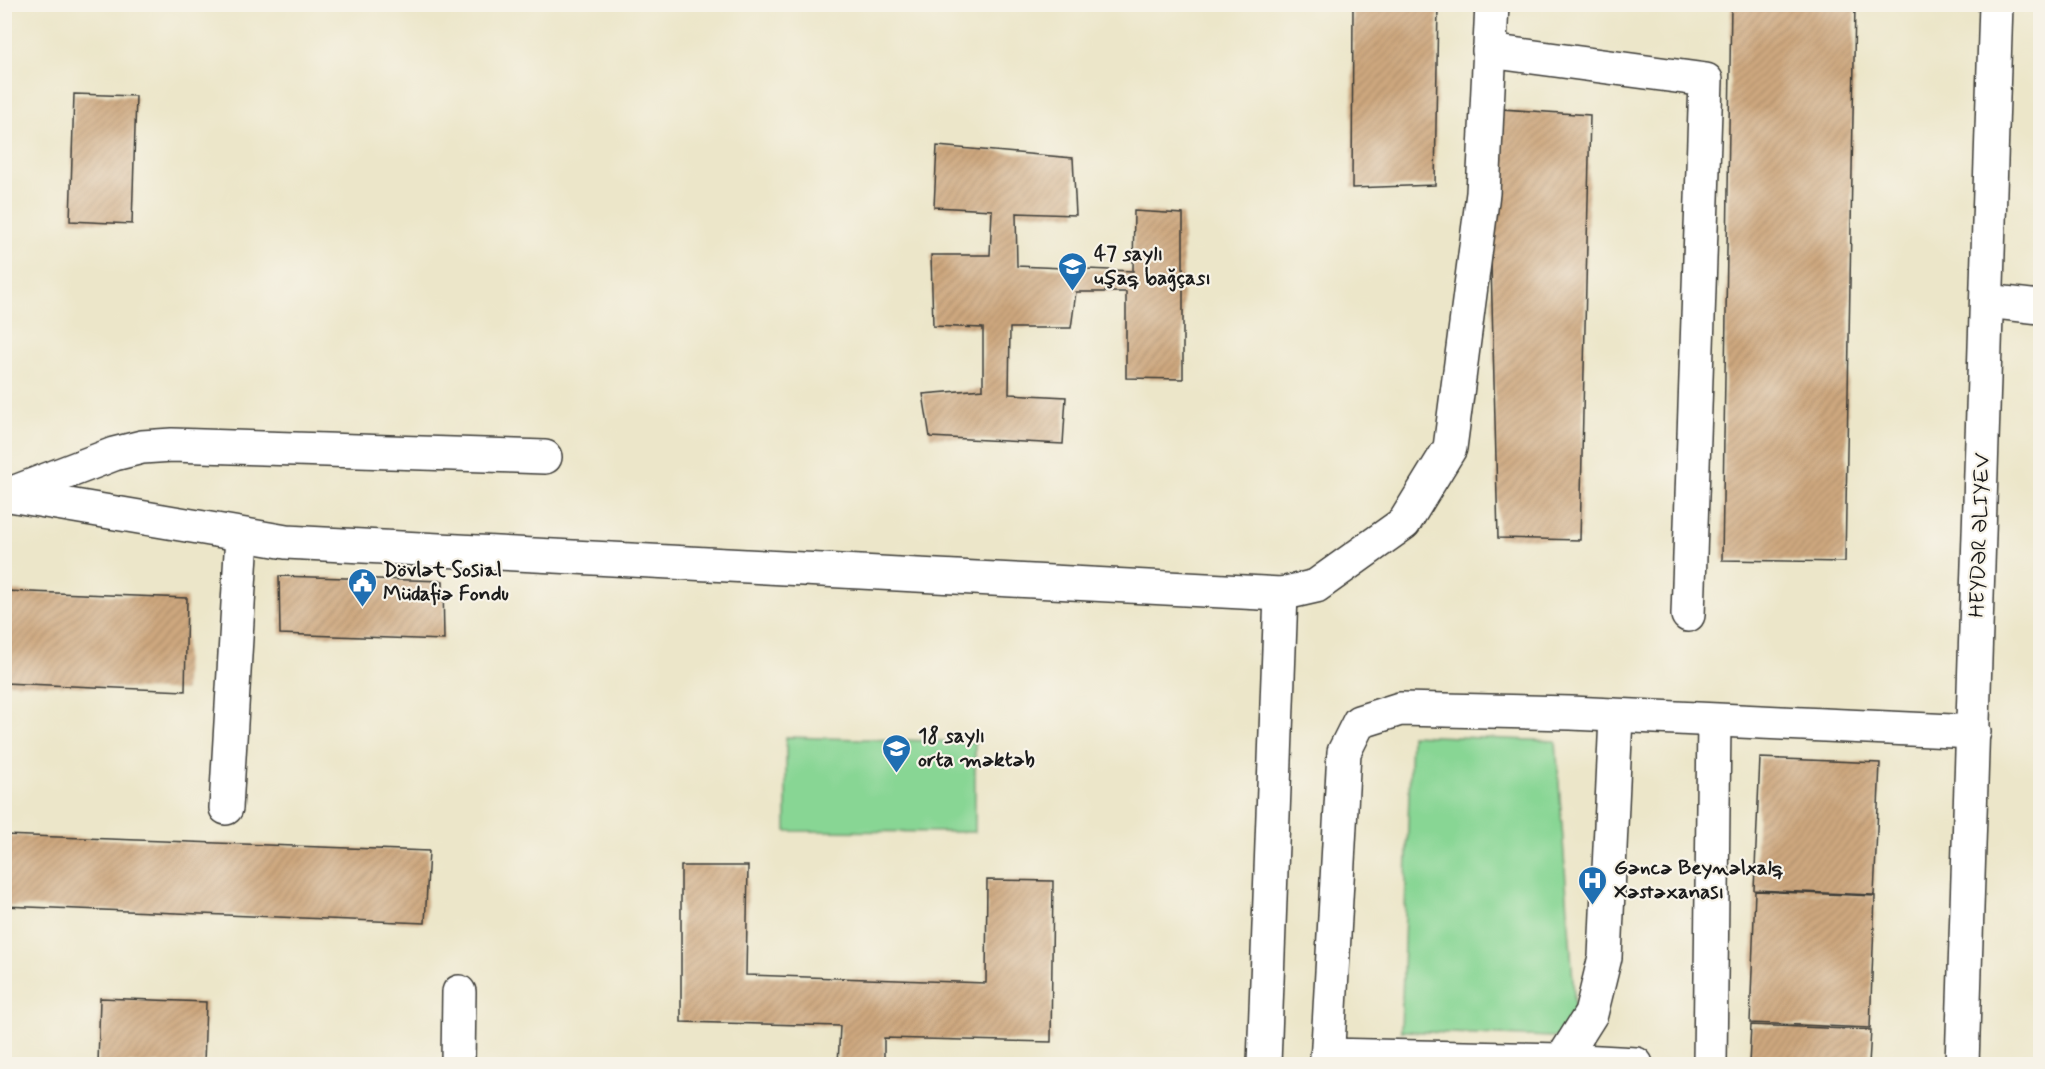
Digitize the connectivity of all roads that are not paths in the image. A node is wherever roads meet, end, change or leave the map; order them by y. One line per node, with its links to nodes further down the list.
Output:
1 (1492, 4): 3 (street)
2 (1996, 4): 4 (street, HEYDƏR ƏLIYEV)
3 (1489, 51): 9 (street); 10 (street)
4 (1987, 301): 5 (street); 13 (street, HEYDƏR ƏLIYEV)
5 (2040, 307)
6 (544, 457): 7 (street)
7 (6, 494): 8 (street)
8 (242, 536): 9 (street); 14 (street)
9 (1281, 594): 19 (street)
10 (1688, 615)
11 (1616, 717): 12 (street); 16 (street); 17 (street)
12 (1714, 721): 13 (street); 21 (street)
13 (1974, 732): 22 (street, HEYDƏR ƏLIYEV)
14 (226, 808)
15 (459, 992): 18 (street)
16 (1327, 1060): 17 (street)
17 (1562, 1060): 20 (street)
18 (458, 1065)
19 (1264, 1065)
20 (1636, 1065)
21 (1710, 1065)
22 (1962, 1065)

